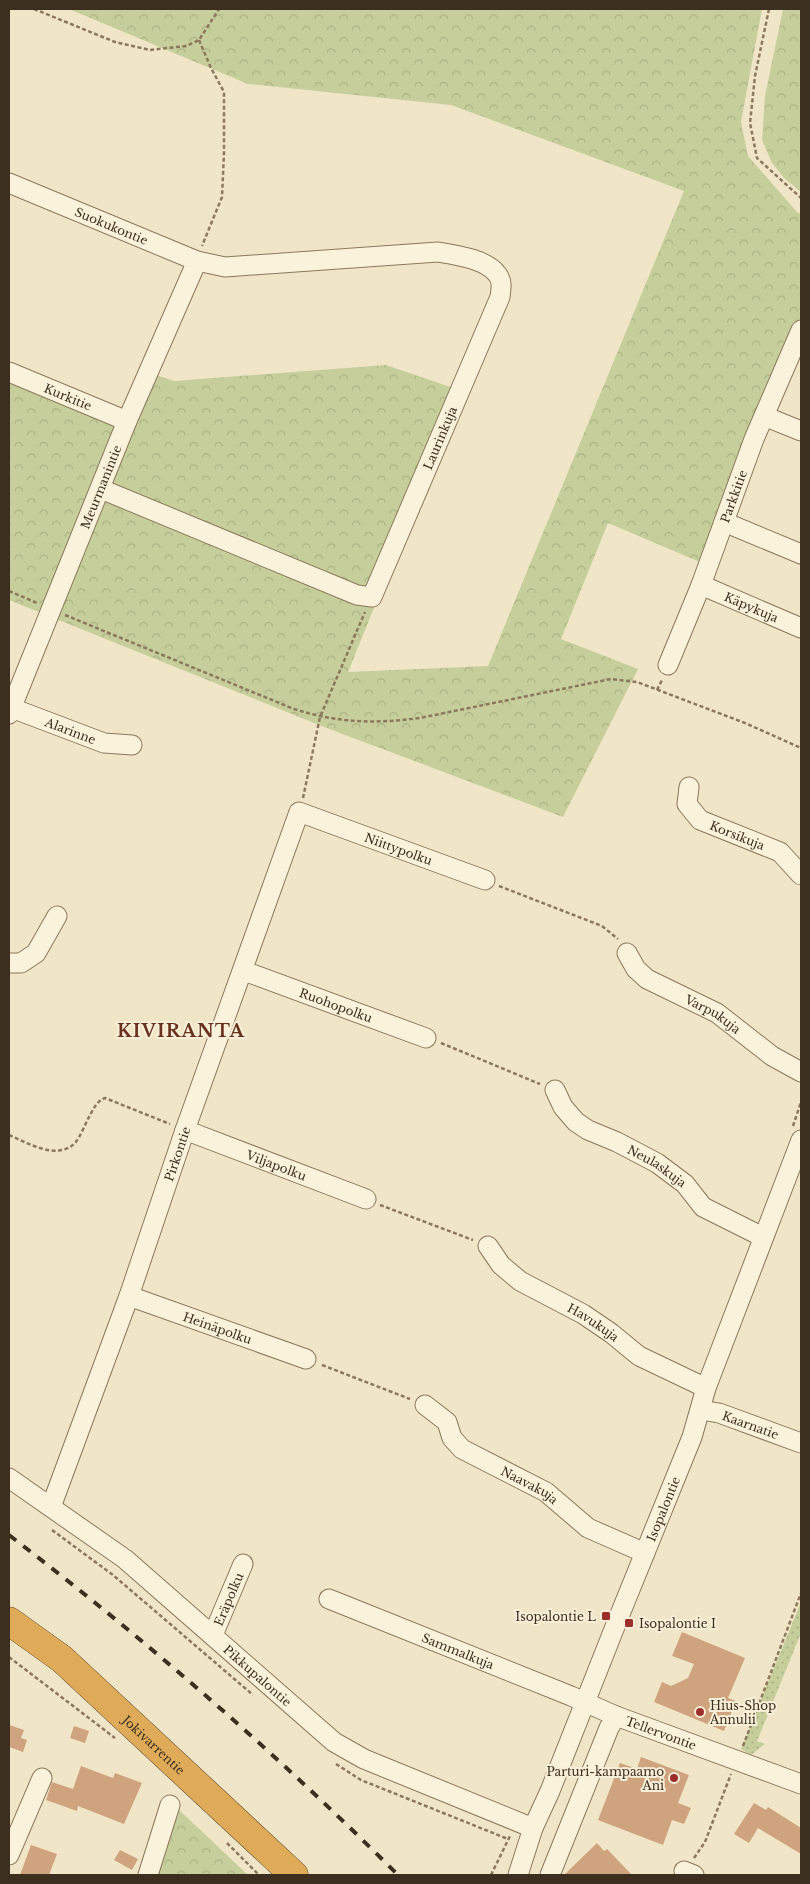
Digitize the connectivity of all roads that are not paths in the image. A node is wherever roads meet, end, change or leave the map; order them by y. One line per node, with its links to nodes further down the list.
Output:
1 (9, 183): 2 (street, Suokukontie)
2 (205, 263): 6 (street, Meurmanintie); 8 (street, Laurinkuja)
3 (801, 330): 5 (street, Parkkitie)
4 (9, 372): 6 (street, Kurkitie)
5 (764, 416): 7 (street); 9 (street, Parkkitie)
6 (127, 421): 8 (street, Meurmanintie)
7 (801, 431)
8 (101, 490): 14 (street, Meurmanintie)
9 (724, 522): 10 (street); 11 (street, Parkkitie)
10 (801, 554)
11 (701, 585): 12 (street, Käpykuja); 13 (street, Parkkitie)
12 (801, 628)
13 (668, 665)
14 (10, 710): 15 (street, Alarinne)
15 (132, 745)
16 (689, 787): 18 (street, Korsikuja)
17 (306, 814): 19 (street, Niittypolku); 23 (street, Pirkontie)
18 (801, 875)
19 (485, 880)
20 (57, 916): 22 (street)
21 (627, 953): 25 (street, Varpukuja)
22 (9, 962)
23 (244, 971): 24 (street, Ruohopolku); 27 (street, Pirkontie)
24 (426, 1038)
25 (801, 1072)
26 (555, 1090): 30 (street, Neulaskuja)
27 (186, 1130): 29 (street, Viljapolku); 32 (street, Pirkontie)
28 (801, 1140): 30 (street, Isopalontie)
29 (366, 1199)
30 (763, 1236): 34 (street, Isopalontie)
31 (488, 1246): 34 (street, Havukuja)
32 (129, 1296): 33 (street, Heinäpolku); 39 (street, Pirkontie)
33 (306, 1359)
34 (706, 1388): 36 (street, Isopalontie)
35 (425, 1405): 40 (street, Naavakuja)
36 (701, 1410): 37 (street, Kaarnatie); 40 (street, Isopalontie)
37 (801, 1443)
38 (9, 1478): 39 (street, Pikkupalontie)
39 (51, 1507): 44 (street, Pikkupalontie)
40 (645, 1554): 45 (street, Isopalontie)
41 (243, 1564): 44 (street, Eräpolku)
42 (329, 1599): 45 (street, Sammalkuja)
43 (9, 1621): 55 (highway, Jokivarrentie)
44 (213, 1635): 52 (street, Pikkupalontie)
45 (586, 1703): 46 (street, Tellervontie); 49 (street, Isopalontie)
46 (616, 1716): 48 (street, Tellervontie); 50 (street)
47 (42, 1778): 53 (street)
48 (801, 1784)
49 (550, 1791): 50 (street); 52 (street, Isopalontie)
50 (579, 1805): 57 (street)
51 (170, 1806): 54 (street)
52 (526, 1825): 56 (street, Isopalontie)
53 (9, 1856)
54 (148, 1875)
55 (294, 1875)
56 (518, 1875)
57 (550, 1875)

